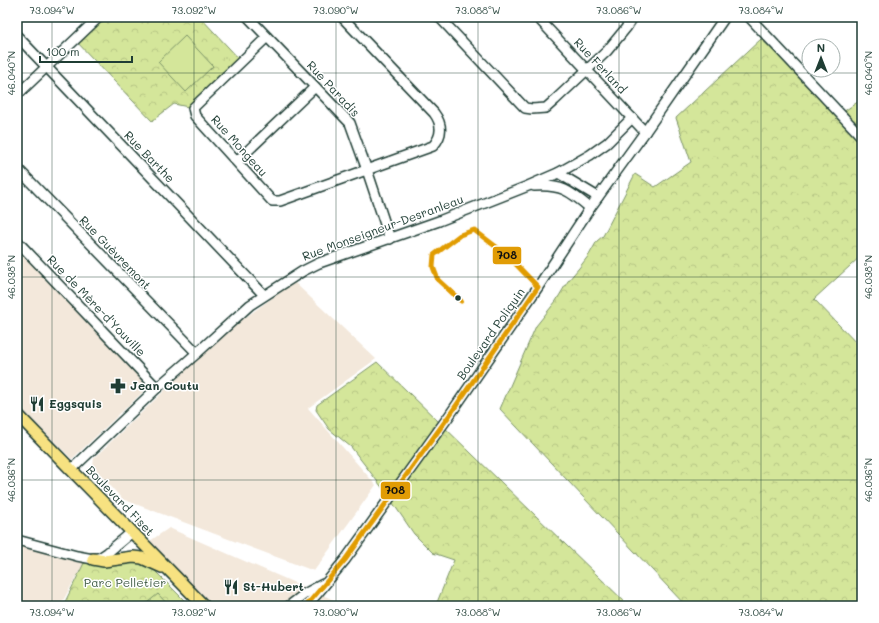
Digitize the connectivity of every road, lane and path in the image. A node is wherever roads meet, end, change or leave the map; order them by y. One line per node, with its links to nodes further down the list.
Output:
1 (99, 17): 11 (street)
2 (248, 17): 10 (street, Rue Paradis)
3 (342, 17): 20 (street)
4 (439, 17): 12 (street)
5 (537, 17): 12 (street, Rue Ferland)
6 (633, 17): 12 (street)
7 (725, 17): 16 (street, Boulevard Poliquin)
8 (749, 17): 17 (street)
9 (17, 36): 11 (street, Rue Barthe)
10 (267, 37): 13 (street, Rue Paradis); 18 (street, Rue Mongeau)
11 (46, 67): 14 (street); 28 (street, Rue Barthe)
12 (587, 71): 15 (street, Rue Ferland)
13 (315, 87): 18 (street); 20 (street, Rue Paradis)
14 (17, 95)
15 (632, 118): 16 (street, Rue Ferland); 21 (street, Rue Monseigneur-Desranleau)
16 (646, 132): 24 (street, Boulevard Poliquin)
17 (862, 137)
18 (237, 161): 20 (street, Rue Mongeau)
19 (17, 168): 29 (street, Rue Guèvremont)
20 (368, 170): 26 (street, Rue Paradis)
21 (558, 172): 22 (street, Rue Monseigneur-Desranleau); 23 (street); 24 (street)
22 (528, 186): 23 (street); 26 (street, Rue Monseigneur-Desranleau)
23 (568, 191): 25 (street)
24 (598, 197): 25 (street, Boulevard Poliquin)
25 (590, 208): 37 (street, Boulevard Poliquin)
26 (390, 239): 28 (street, Rue Monseigneur-Desranleau)
27 (18, 244): 30 (street, Rue de Mère-d'Youville)
28 (264, 295): 29 (street, Rue Monseigneur-Desranleau)
29 (197, 354): 30 (street, Rue Monseigneur-Desranleau)
30 (157, 388): 32 (street, Rue Monseigneur-Desranleau)
31 (17, 414): 32 (main road, Boulevard Fiset)
32 (72, 469): 33 (main road, Boulevard Fiset)
33 (132, 532): 35 (street); 36 (main road, Boulevard Fiset)
34 (17, 540): 35 (street)
35 (93, 559): 36 (main road)
36 (169, 570): 38 (main road, Boulevard Fiset)
37 (326, 582): 41 (street, Boulevard Poliquin); 42 (street, Boulevard Poliquin)
38 (189, 590): 39 (main road); 40 (main road, Boulevard Fiset)
39 (193, 606)
40 (204, 606)
41 (289, 606)
42 (306, 606)

